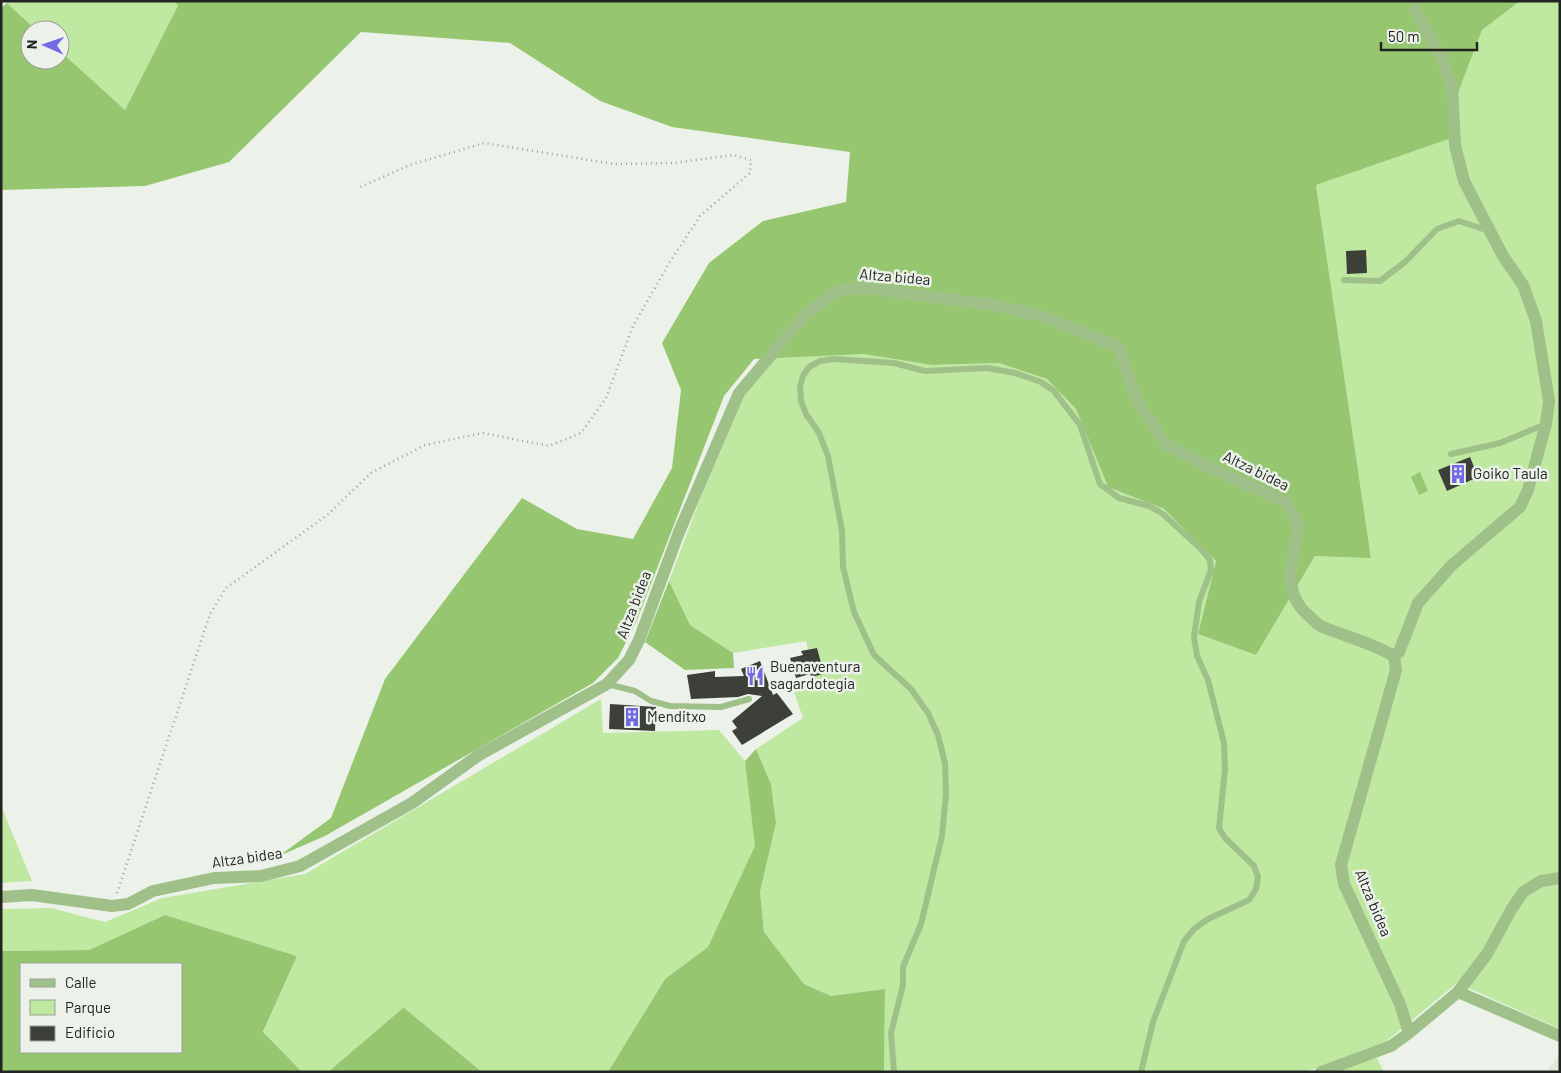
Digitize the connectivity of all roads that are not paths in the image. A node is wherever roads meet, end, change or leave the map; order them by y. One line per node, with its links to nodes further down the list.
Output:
1 (1415, 10): 2 (street)
2 (1490, 231): 3 (lane); 4 (street)
3 (1344, 280)
4 (1546, 424): 5 (lane); 6 (street)
5 (1450, 454)
6 (1394, 656): 7 (street, Altza bidea); 12 (street, Altza bidea)
7 (607, 684): 8 (lane); 10 (street, Altza bidea)
8 (749, 699)
9 (1560, 878): 11 (street)
10 (1, 897)
11 (1458, 992): 12 (street); 13 (street)
12 (1410, 1033): 16 (street)
13 (1560, 1036)
14 (894, 1072): 15 (lane)
15 (1141, 1072)
16 (1322, 1072)

